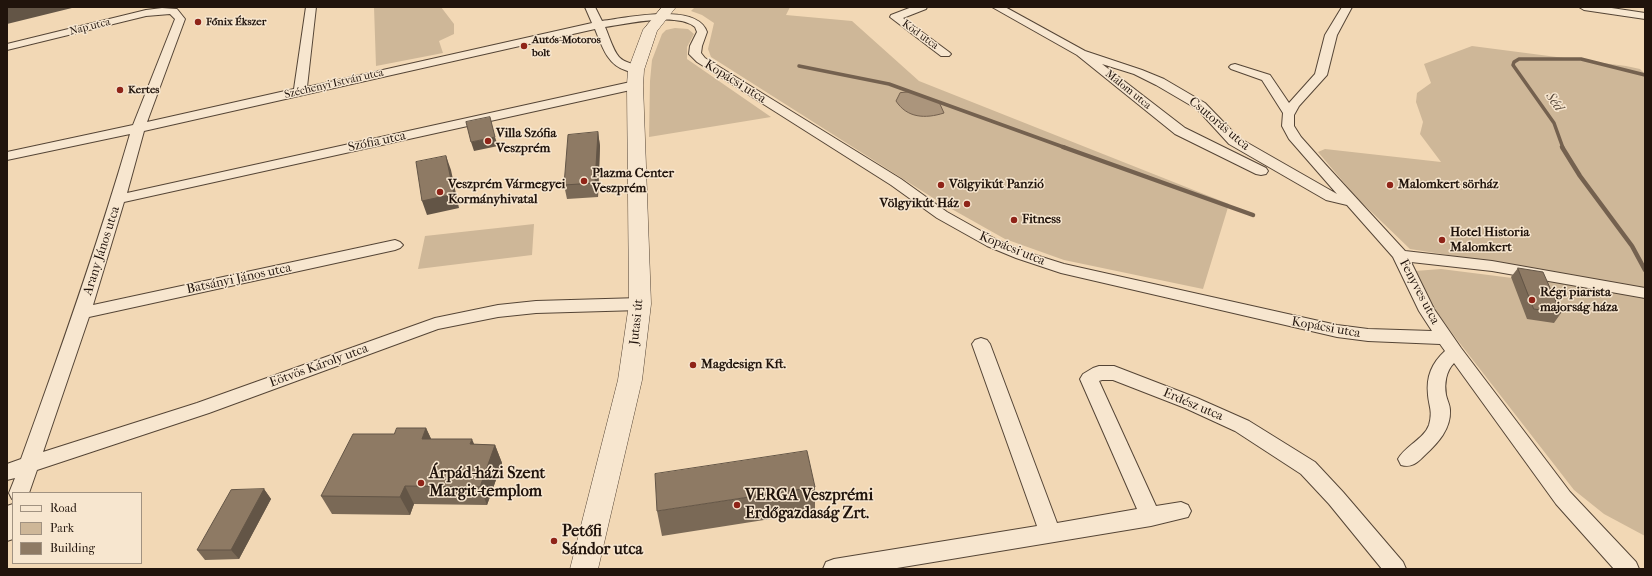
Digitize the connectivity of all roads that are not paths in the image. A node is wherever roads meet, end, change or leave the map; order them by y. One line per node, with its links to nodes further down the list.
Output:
1 (311, 7): 17 (street)
2 (590, 7): 11 (street)
3 (922, 7): 13 (street, Köd utca)
4 (997, 7): 14 (street, Malom utca)
5 (1347, 7): 18 (street)
6 (1584, 7): 10 (street)
7 (1631, 7): 10 (street)
8 (173, 11): 12 (street, Nap utca); 19 (street, Arany János utca)
9 (665, 12): 11 (street, Széchenyi István utca); 16 (street, Jutasi út); 30 (street, Kopácsi utca)
10 (1643, 15)
11 (599, 25): 16 (street); 17 (street, Széchenyi István utca)
12 (7, 47)
13 (945, 54)
14 (1081, 54): 21 (street, Malom utca); 23 (street, Csutorás utca)
15 (1235, 67): 18 (street)
16 (635, 77): 22 (street, Szófia utca); 27 (street, Jutasi út)
17 (300, 92): 19 (street, Széchenyi István utca)
18 (1289, 113): 23 (street, Fenyves utca)
19 (138, 128): 20 (street, Széchenyi István utca); 22 (street, Arany János utca)
20 (7, 156)
21 (1261, 171)
22 (118, 199): 28 (street, Arany János utca)
23 (1353, 202): 25 (street, Fenyves utca)
24 (396, 245): 28 (street, Batsányi János utca)
25 (1400, 256): 26 (street); 30 (street, Fenyves utca)
26 (1645, 293)
27 (640, 304): 32 (street, Eötvös Károly utca); 40 (street, Jutasi út)
28 (82, 313): 32 (street, Arany János utca)
29 (981, 344): 39 (street)
30 (1450, 345): 31 (street); 43 (street, Fenyves utca)
31 (1408, 459)
32 (28, 466): 33 (street, Eötvös Károly utca); 34 (street, Arany János utca)
33 (7, 472)
34 (20, 492)
35 (1181, 511): 37 (street)
36 (12, 516): 38 (street)
37 (1151, 517): 39 (street); 42 (street, Erdész utca)
38 (7, 532)
39 (1050, 533): 41 (street)
40 (584, 569)
41 (834, 569)
42 (1395, 569)
43 (1628, 569)

